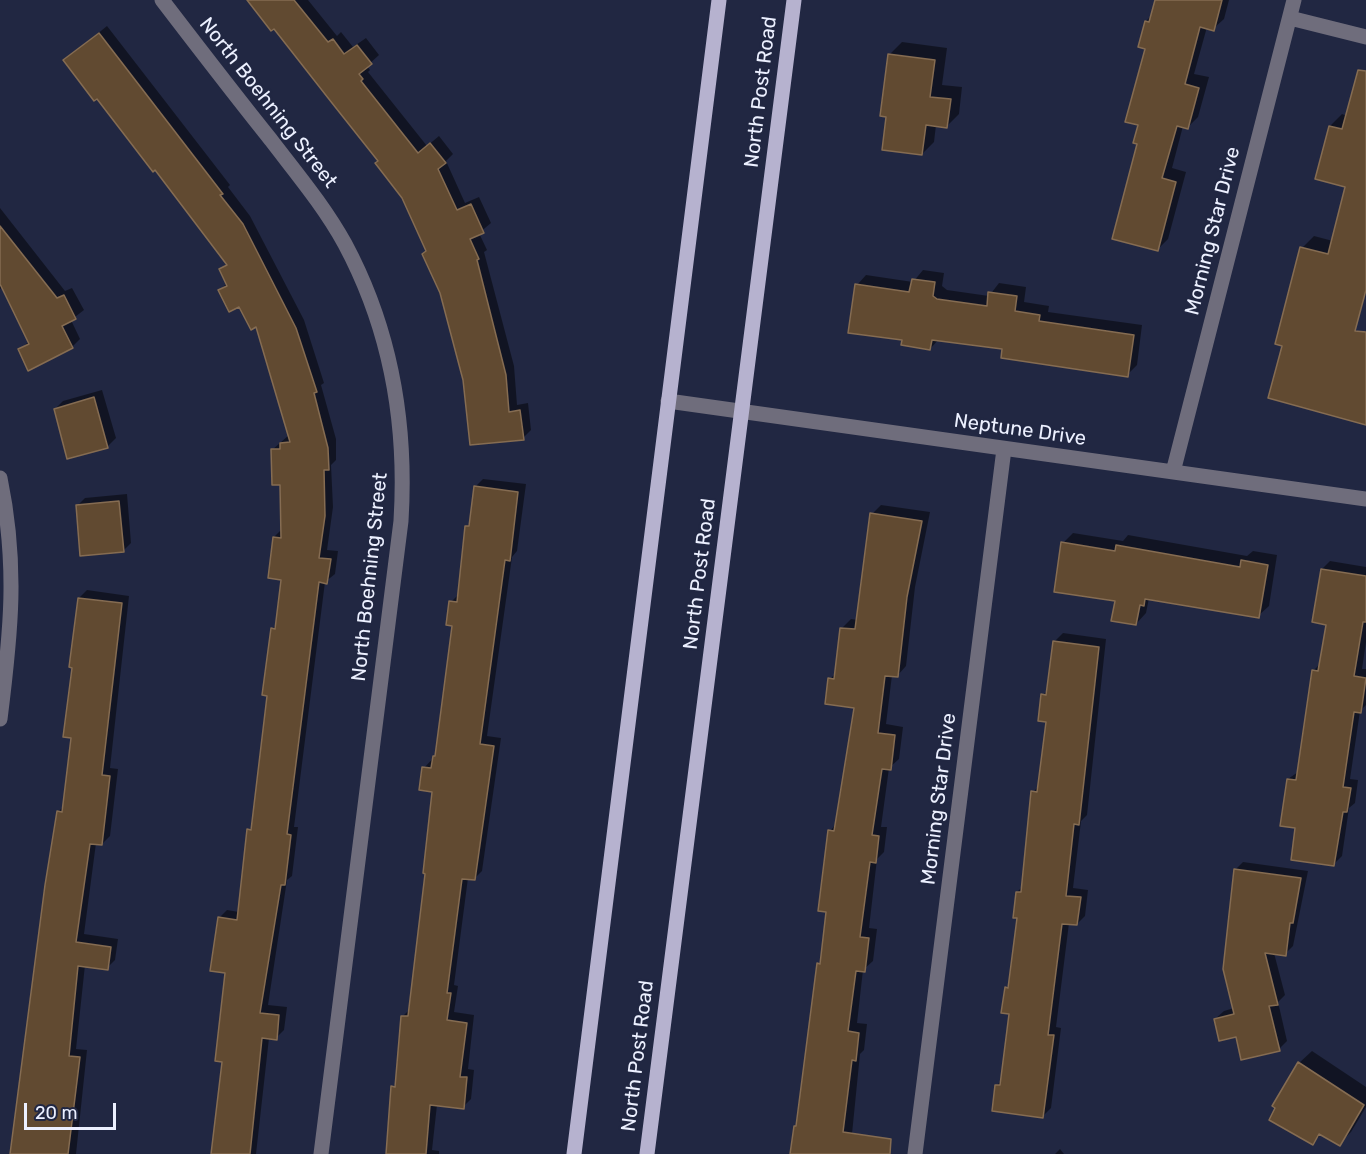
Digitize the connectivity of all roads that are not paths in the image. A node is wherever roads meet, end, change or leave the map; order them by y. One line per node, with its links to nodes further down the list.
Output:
1 (162, 0): 14 (street, North Boehning Street)
2 (719, 0): 7 (main road)
3 (794, 0): 8 (main road, North Post Road)
4 (1294, 0): 5 (street, Morning Star Drive)
5 (1290, 18): 6 (street); 10 (street, Morning Star Drive)
6 (1366, 37)
7 (668, 401): 8 (street, Neptune Drive); 15 (main road)
8 (741, 411): 9 (street, Neptune Drive); 16 (main road, North Post Road)
9 (1004, 449): 10 (street, Neptune Drive); 17 (street, Morning Star Drive)
10 (1173, 472): 12 (street, Neptune Drive)
11 (0, 478): 13 (street)
12 (1366, 499)
13 (0, 719)
14 (321, 1154)
15 (574, 1154)
16 (647, 1154)
17 (915, 1154)

